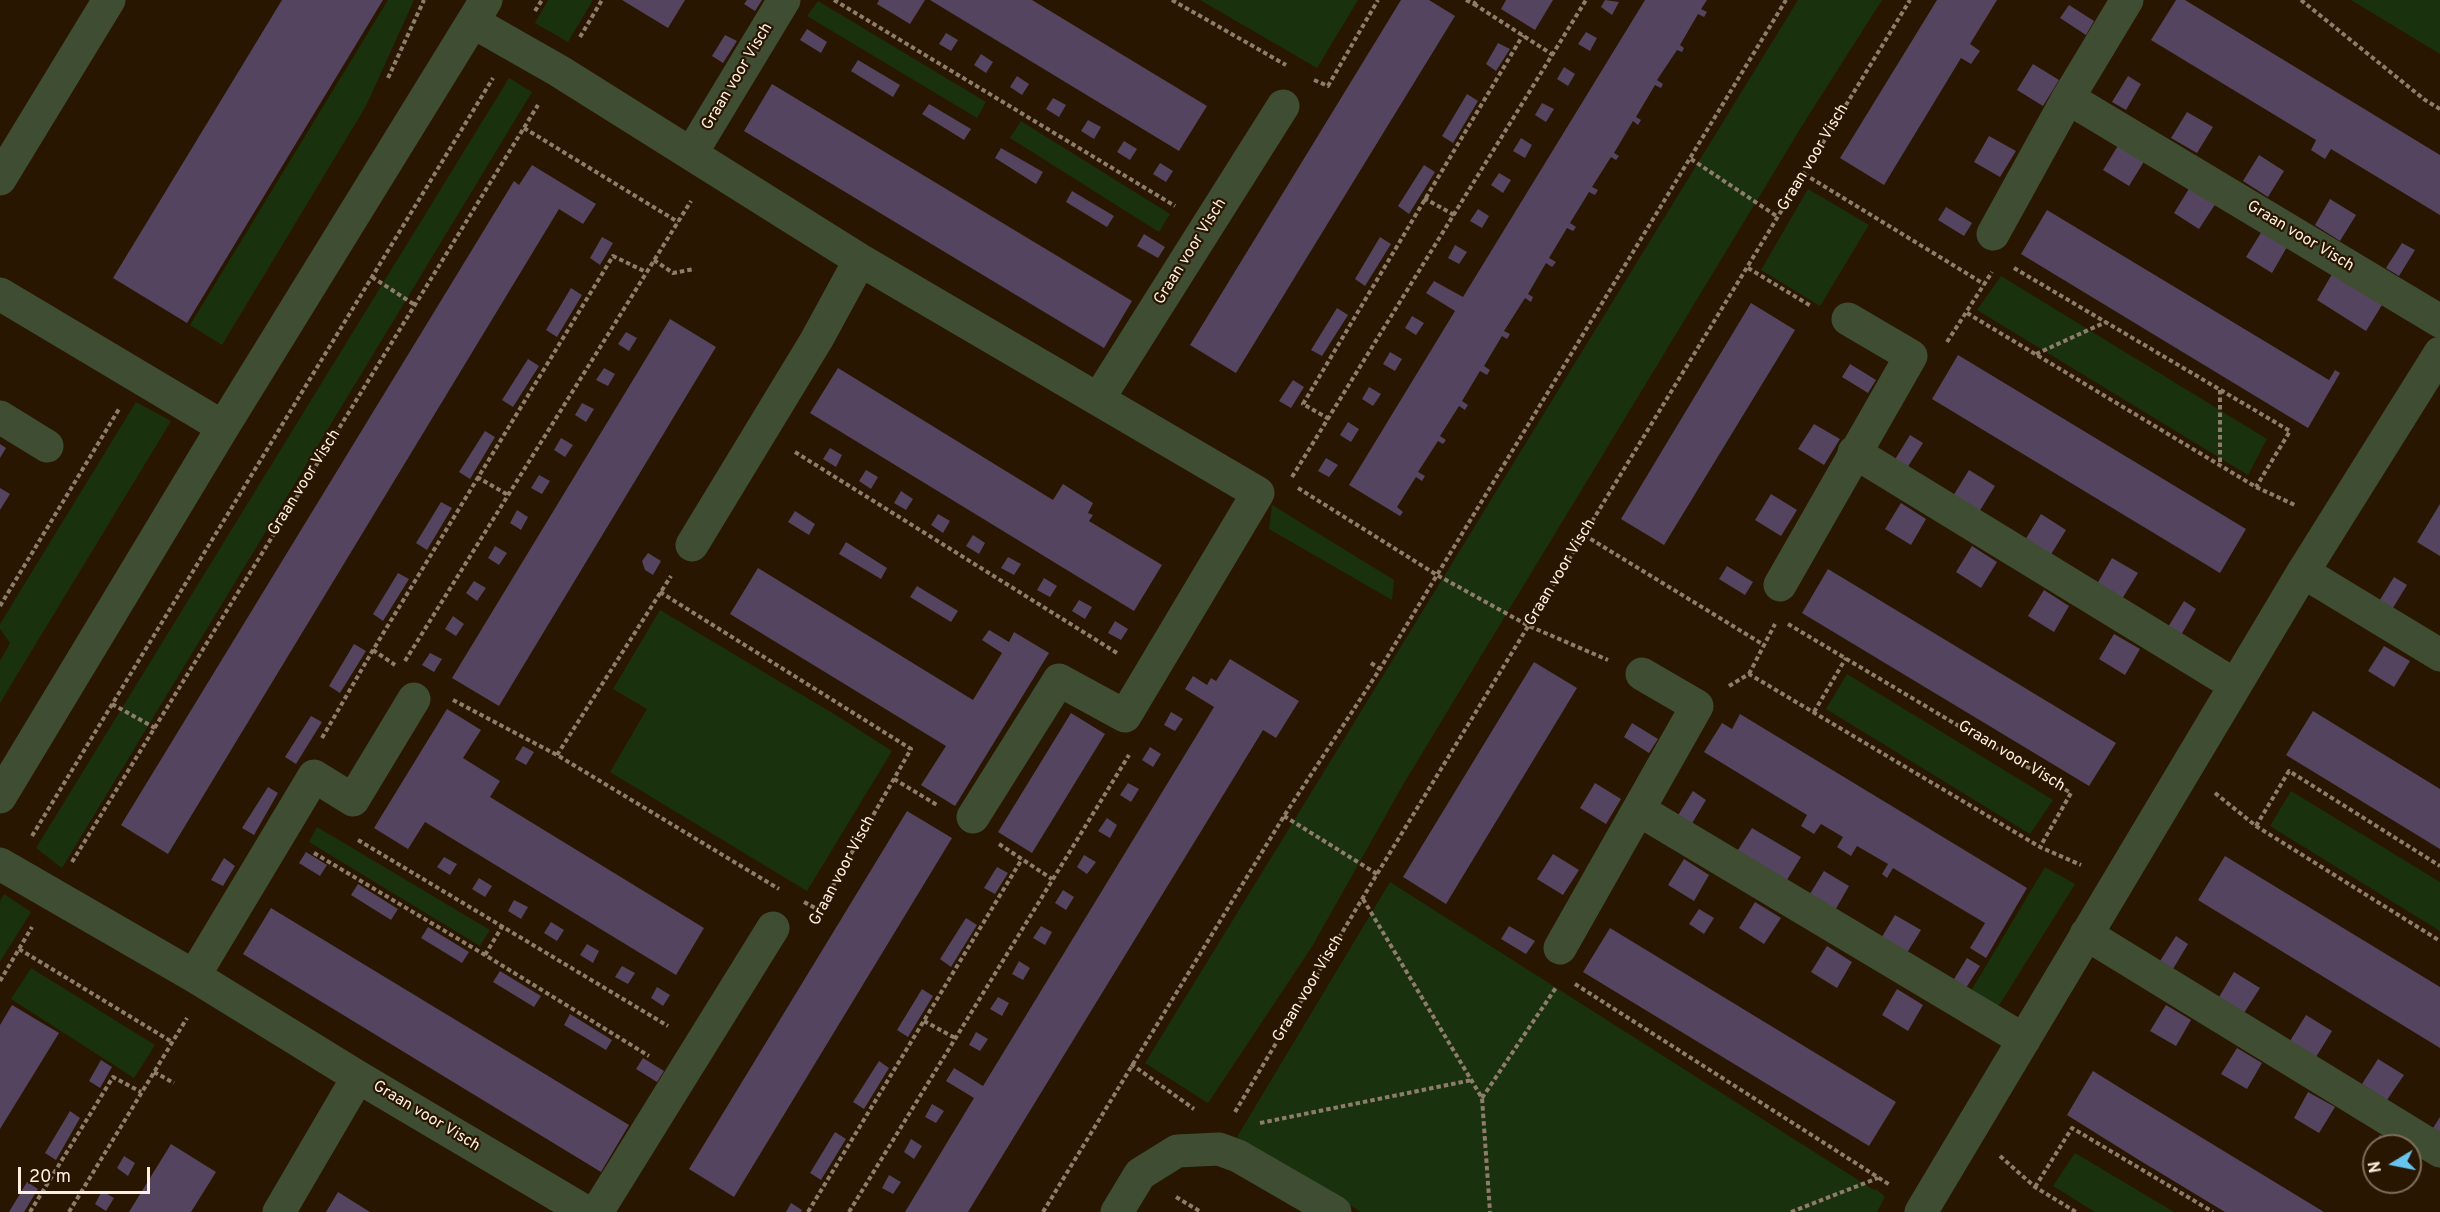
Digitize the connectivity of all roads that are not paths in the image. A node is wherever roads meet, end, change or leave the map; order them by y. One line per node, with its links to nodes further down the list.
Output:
1 (109, 0): 8 (street)
2 (784, 0): 7 (street, Graan voor Visch)
3 (2127, 0): 5 (street)
4 (479, 11): 7 (street); 17 (street)
5 (2068, 98): 9 (street); 13 (street, Graan voor Visch)
6 (1283, 106): 15 (street, Graan voor Visch)
7 (702, 160): 10 (street)
8 (0, 179)
9 (1996, 247)
10 (860, 260): 15 (street); 20 (street)
11 (0, 294): 17 (street)
12 (1848, 319): 19 (street)
13 (2440, 321)
14 (2440, 353): 21 (street)
15 (1099, 398): 29 (street)
16 (0, 417): 18 (street)
17 (223, 427): 27 (street)
18 (47, 446)
19 (1854, 452): 22 (street); 25 (street)
20 (692, 545)
21 (2303, 572): 23 (street); 25 (street)
22 (1780, 585)
23 (2440, 655)
24 (1642, 674): 28 (street)
25 (2235, 685): 32 (street)
26 (429, 697): 34 (street)
27 (0, 797)
28 (1639, 810): 33 (street); 35 (street)
29 (973, 817)
30 (5, 867): 34 (street, Graan voor Visch)
31 (773, 928): 41 (street)
32 (2086, 934): 35 (street); 37 (street)
33 (1562, 962)
34 (201, 980): 36 (street, Graan voor Visch)
35 (2024, 1040): 38 (street)
36 (358, 1077): 39 (street, Graan voor Visch); 40 (street, Graan voor Visch)
37 (2440, 1151)
38 (1922, 1209)
39 (279, 1212)
40 (586, 1212)
41 (597, 1212)
42 (1117, 1212): 43 (street)
43 (1335, 1212)

